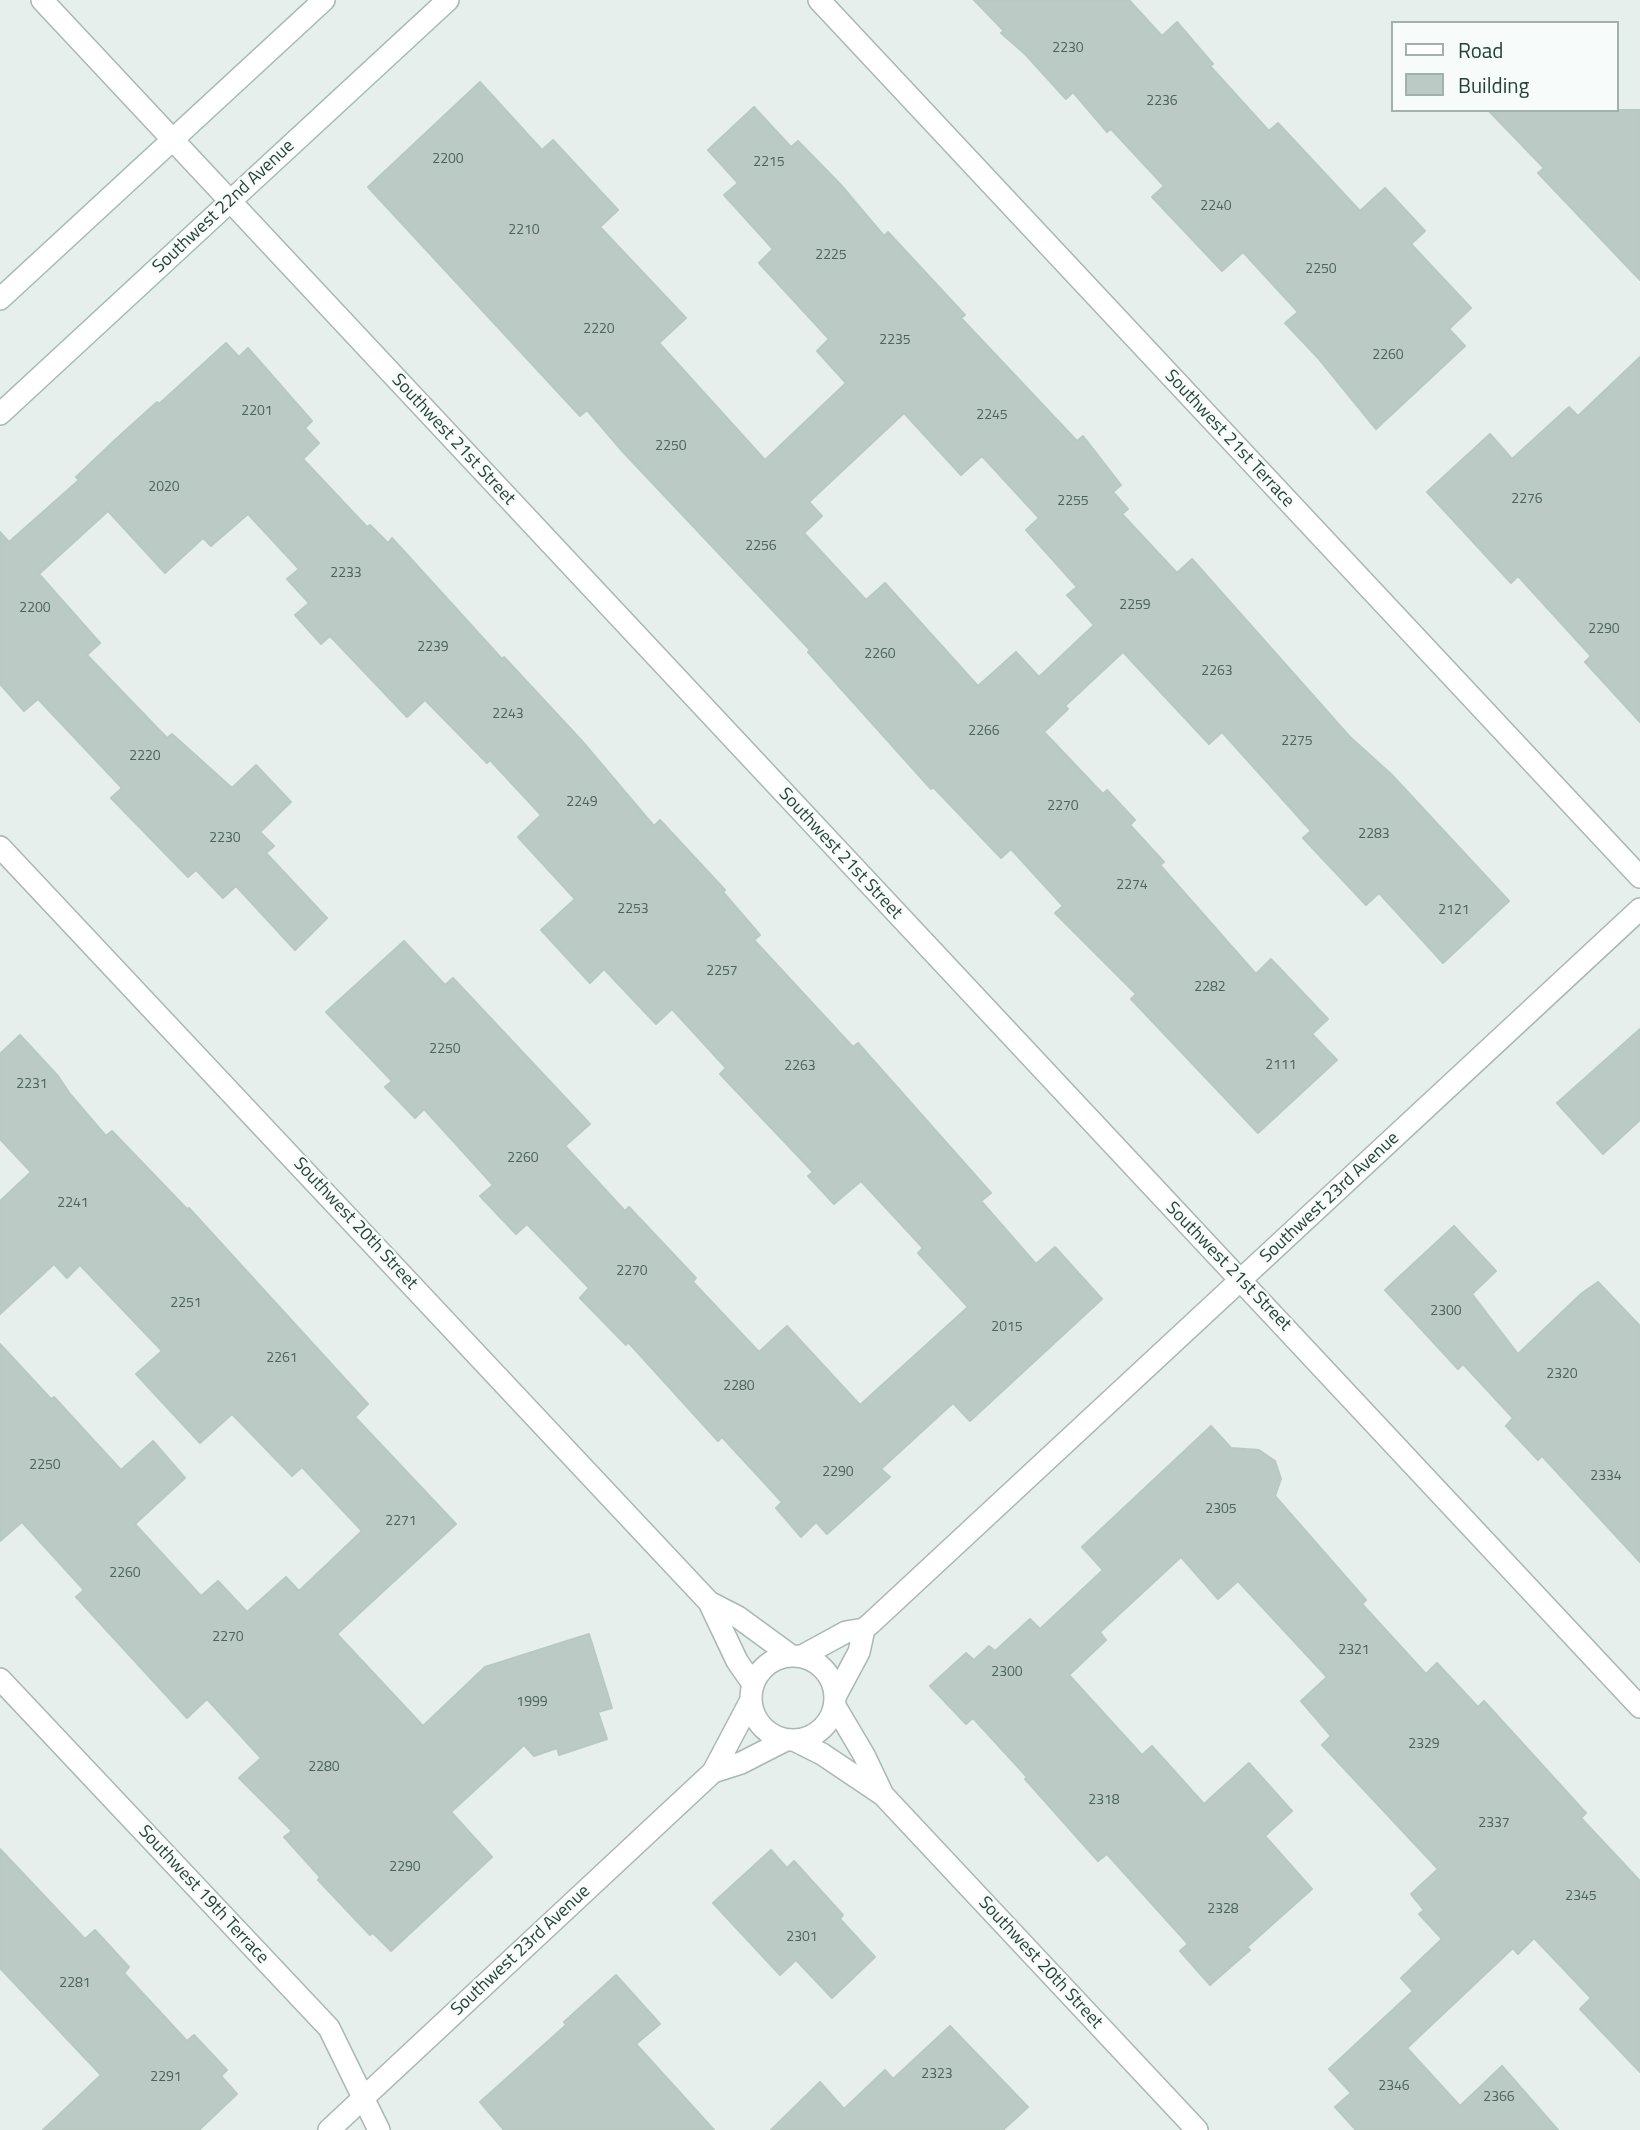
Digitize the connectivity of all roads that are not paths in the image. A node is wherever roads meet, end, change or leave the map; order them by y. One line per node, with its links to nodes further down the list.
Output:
1 (42, 0): 5 (street, Southwest 21st Street)
2 (324, 0): 5 (street)
3 (448, 0): 6 (street, Southwest 22nd Avenue)
4 (819, 0): 10 (street, Southwest 21st Terrace)
5 (173, 140): 6 (street, Southwest 21st Street); 7 (street)
6 (231, 201): 8 (street, Southwest 22nd Avenue); 12 (street, Southwest 21st Street)
7 (0, 299)
8 (0, 414)
9 (0, 847): 13 (street, Southwest 20th Street)
10 (1640, 877)
11 (1640, 909): 12 (street, Southwest 23rd Avenue)
12 (1241, 1280): 14 (street, Southwest 23rd Avenue); 19 (street, Southwest 21st Street)
13 (709, 1602): 15 (street, Southwest 20th Street); 17 (street, Southwest 20th Street)
14 (864, 1629): 15 (street, Southwest 23rd Avenue); 18 (street, Southwest 23rd Avenue)
15 (796, 1656): 17 (street); 18 (street)
16 (0, 1679): 23 (street, Southwest 19th Terrace)
17 (752, 1692): 20 (street); 21 (street, Southwest 23rd Avenue)
18 (835, 1700): 20 (street); 22 (street, Southwest 20th Street)
19 (1640, 1707)
20 (791, 1740): 21 (street, Southwest 23rd Avenue); 22 (street, Southwest 20th Street)
21 (713, 1772): 23 (street, Southwest 23rd Avenue)
22 (883, 1796): 26 (street, Southwest 20th Street)
23 (363, 2098): 24 (street, Southwest 23rd Avenue); 25 (street, Southwest 19th Terrace)
24 (329, 2130)
25 (379, 2130)
26 (1197, 2130)

